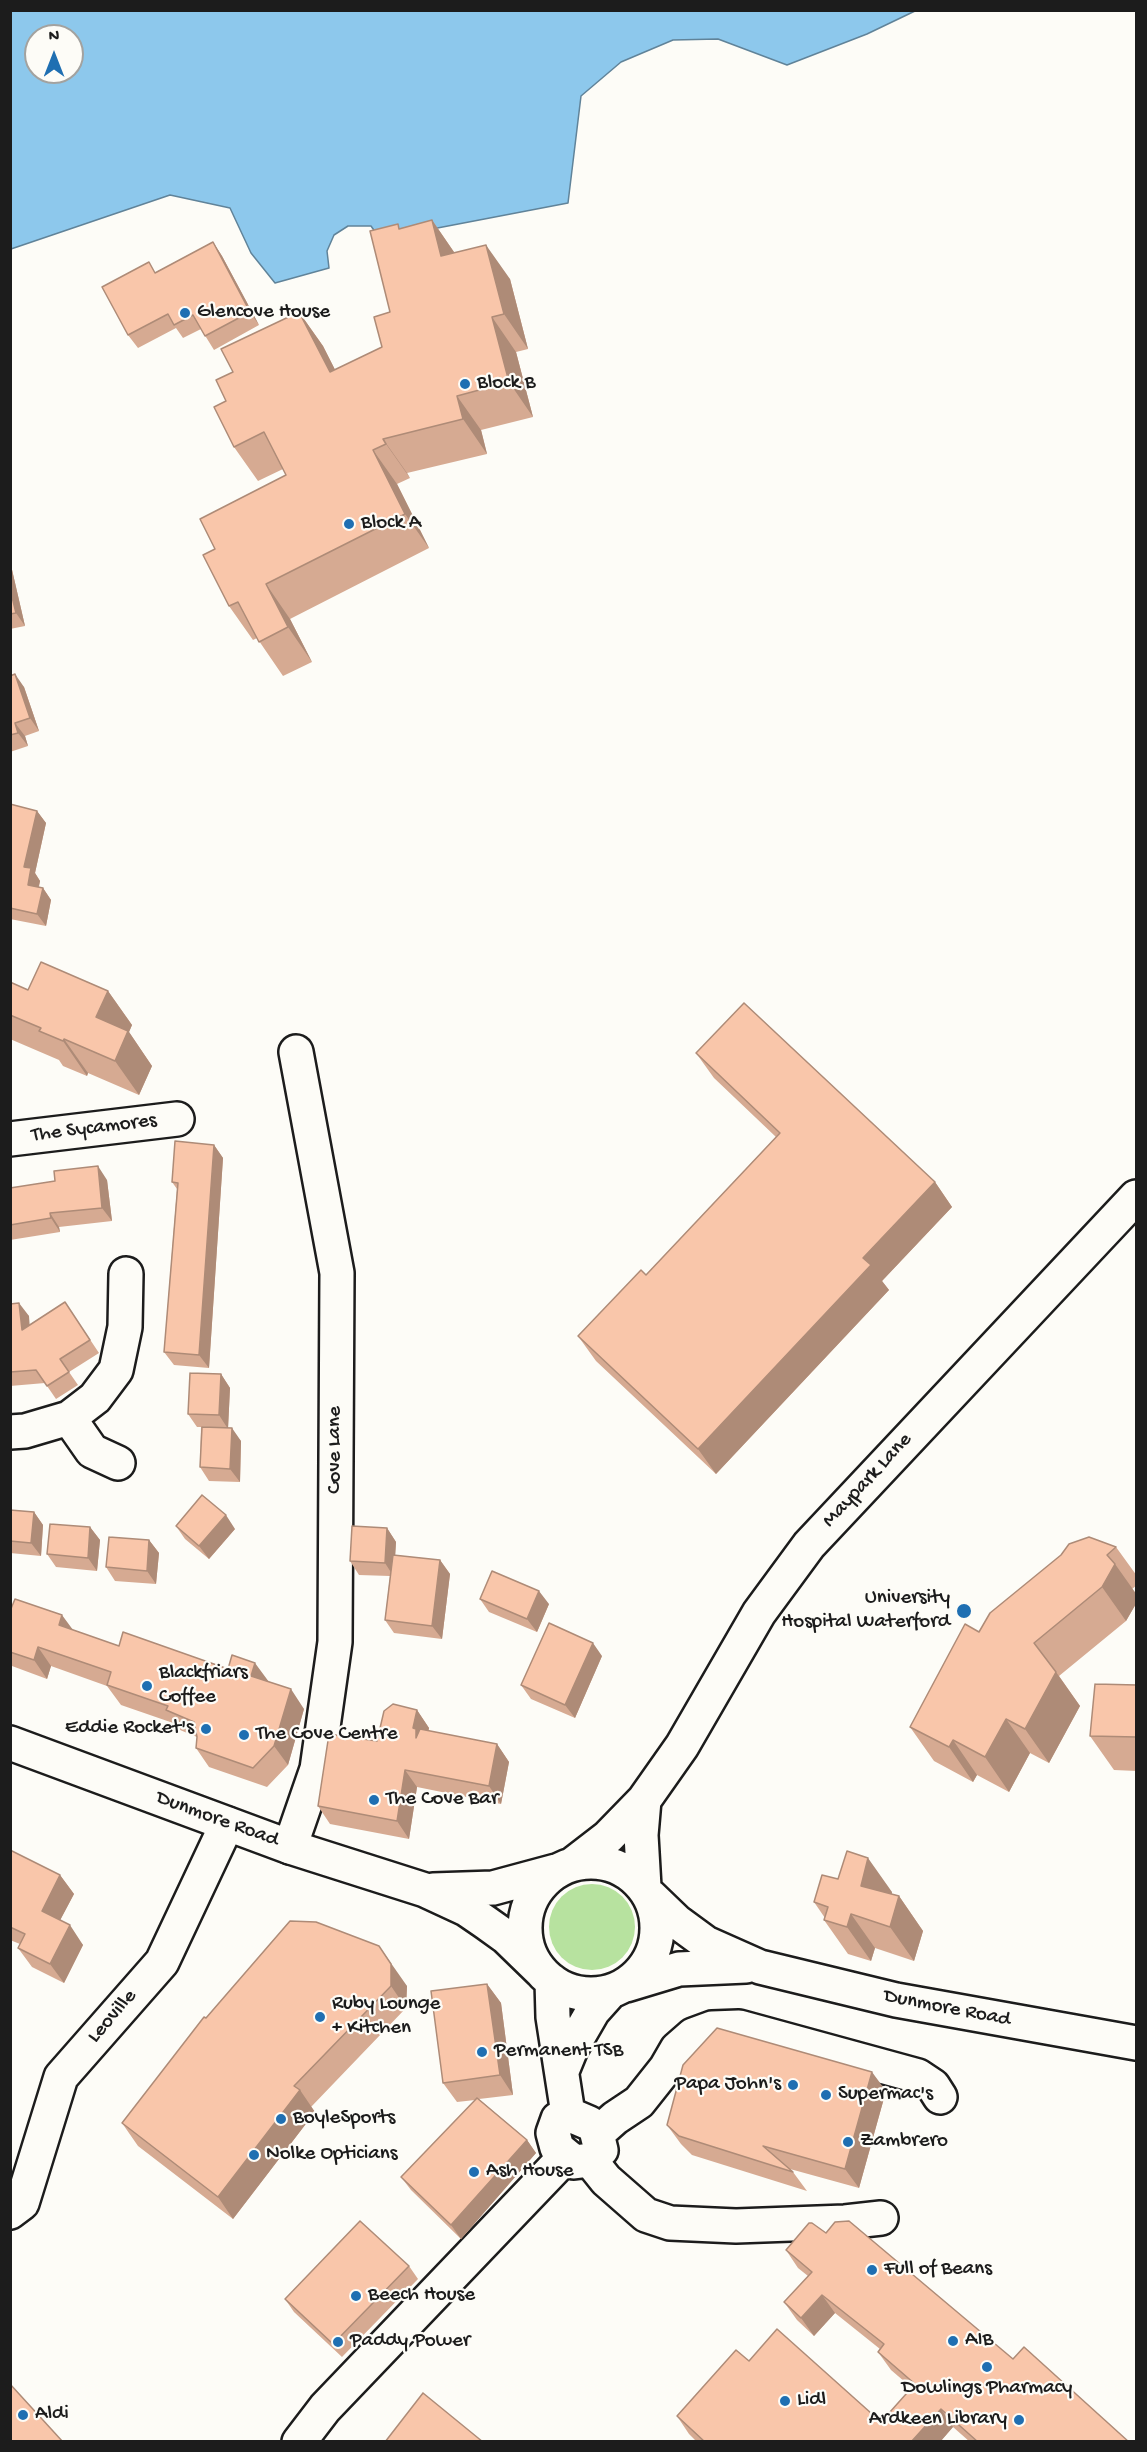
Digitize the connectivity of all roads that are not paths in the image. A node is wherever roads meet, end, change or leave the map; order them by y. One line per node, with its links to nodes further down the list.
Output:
1 (296, 1052): 12 (street, Cove Lane)
2 (177, 1119): 3 (street, The Sycamores)
3 (10, 1139)
4 (1137, 1197): 10 (street, Maypark Lane)
5 (126, 1274): 6 (street)
6 (69, 1418): 7 (street); 8 (street)
7 (10, 1432)
8 (117, 1463)
9 (10, 1743): 11 (street, Dunmore Road)
10 (644, 1800): 13 (street, Maypark Lane); 15 (street)
11 (227, 1824): 12 (street, Dunmore Road); 23 (street, Leoville)
12 (290, 1847): 14 (street, Dunmore Road)
13 (566, 1866): 14 (street, Dunmore Road); 15 (street); 17 (street)
14 (425, 1890): 17 (street, Dunmore Road)
15 (647, 1891): 16 (street, Dunmore Road); 18 (street)
16 (760, 1967): 18 (street, Dunmore Road); 19 (street, Dunmore Road)
17 (546, 1976): 18 (street); 20 (street)
18 (617, 1988): 20 (street)
19 (1137, 2043)
20 (562, 2072): 22 (street)
21 (940, 2097): 22 (street)
22 (584, 2150): 24 (street); 25 (street)
23 (10, 2212)
24 (881, 2218)
25 (299, 2442)

